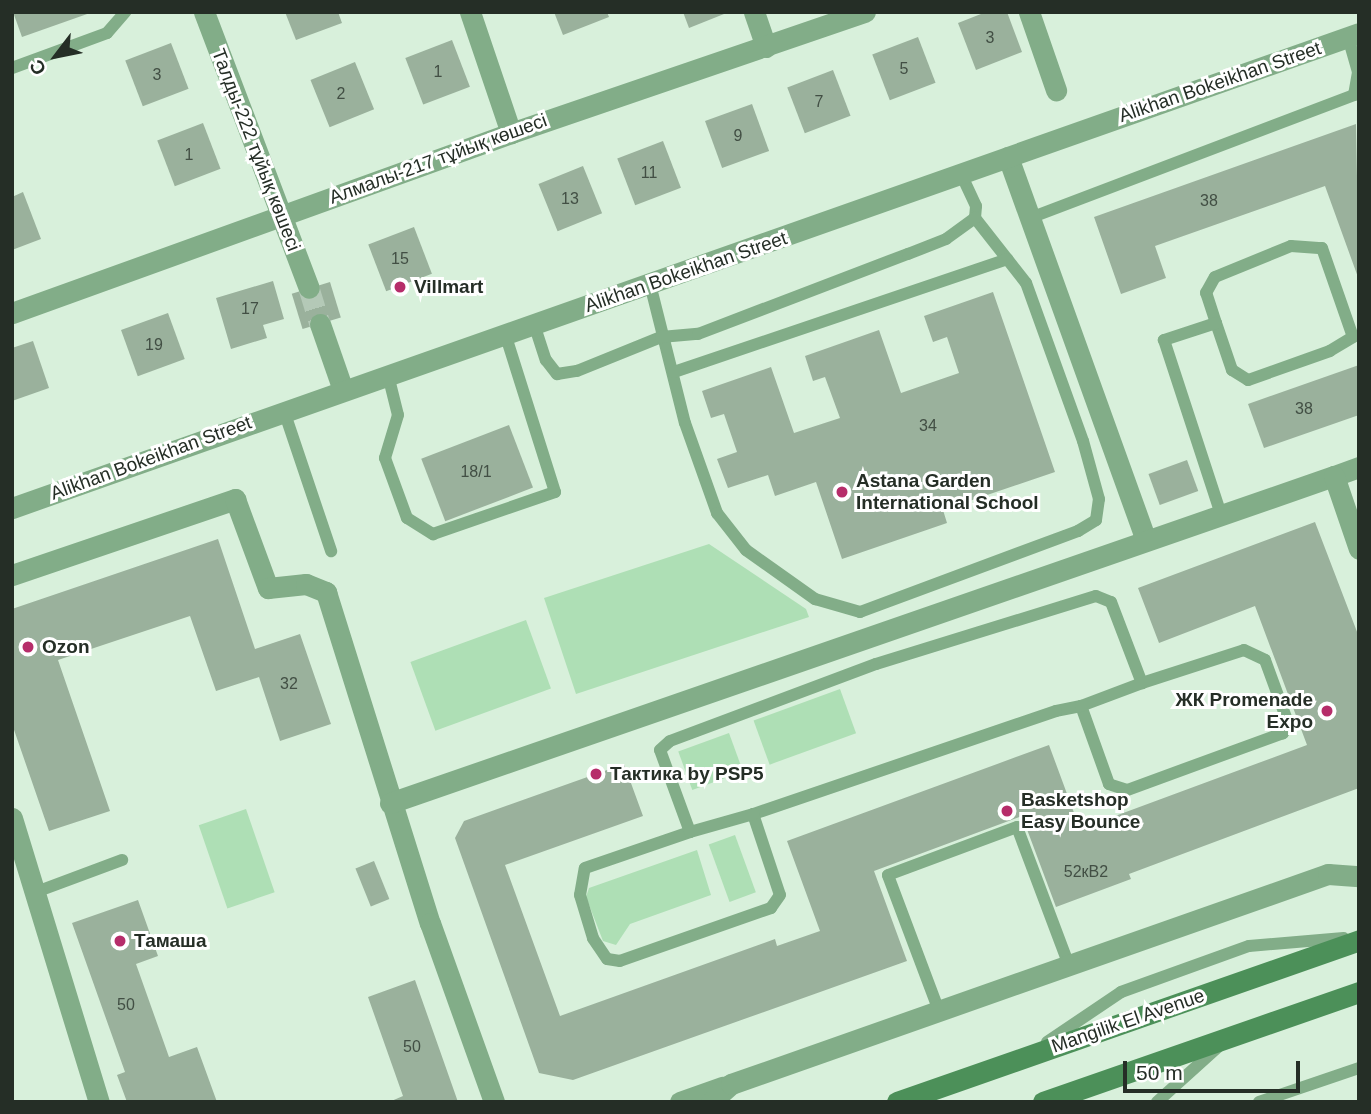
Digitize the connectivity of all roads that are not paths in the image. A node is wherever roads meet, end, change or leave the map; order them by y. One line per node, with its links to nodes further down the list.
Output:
1 (125, 12): 9 (lane)
2 (204, 12): 14 (street, Талды-222 тұйық көшесі)
3 (470, 12): 11 (street)
4 (754, 12): 8 (street)
5 (865, 12): 8 (street, Алмалы-217 тұйық көшесі)
6 (1029, 12): 10 (street)
7 (1353, 35): 12 (street, Alikhan Bokeikhan Street); 16 (lane)
8 (766, 47): 11 (street, Алмалы-217 тұйық көшесі)
9 (12, 68)
10 (1056, 90)
11 (511, 132): 14 (street, Алмалы-217 тұйық көшесі)
12 (1008, 158): 13 (street, Alikhan Bokeikhan Street); 16 (street)
13 (962, 176): 15 (lane); 18 (street, Alikhan Bokeikhan Street)
14 (281, 215): 19 (street, Талды-222 тұйық көшесі); 20 (street, Алмалы-217 тұйық көшесі)
15 (975, 218): 17 (lane); 25 (lane)
16 (1030, 218): 34 (street)
17 (1007, 259): 26 (lane); 26 (lane)
18 (650, 284): 23 (street, Alikhan Bokeikhan Street); 25 (lane)
19 (309, 288)
20 (12, 313)
21 (1216, 323): 21 (lane); 33 (lane)
22 (320, 324): 28 (street)
23 (534, 324): 24 (street, Alikhan Bokeikhan Street); 25 (lane)
24 (505, 333): 27 (street, Alikhan Bokeikhan Street); 27 (lane)
25 (661, 337): 26 (lane)
26 (674, 372)
27 (388, 375): 28 (street, Alikhan Bokeikhan Street)
28 (343, 390): 29 (street, Alikhan Bokeikhan Street)
29 (284, 411): 32 (street, Alikhan Bokeikhan Street); 36 (lane)
30 (1359, 467): 31 (street)
31 (1334, 476): 33 (street); 35 (street)
32 (12, 508)
33 (1221, 514): 34 (street)
34 (1146, 540): 38 (street)
35 (1359, 550)
36 (331, 551)
37 (12, 575): 42 (street)
38 (867, 637): 39 (lane); 42 (street)
39 (876, 664): 40 (lane); 45 (lane)
40 (1142, 684): 41 (lane); 41 (lane)
41 (1081, 706): 43 (lane)
42 (390, 803): 60 (street)
43 (752, 814): 45 (lane); 45 (lane)
44 (12, 818): 50 (street)
45 (690, 832)
46 (122, 860): 50 (lane)
47 (1359, 863): 48 (street)
48 (1328, 874): 49 (street); 52 (street)
49 (1359, 876)
50 (36, 892): 59 (street)
51 (1359, 939): 56 (main road, Mangilik El Avenue); 56 (lane)
52 (1069, 965): 54 (street); 54 (lane)
53 (1359, 992): 55 (main road)
54 (939, 1011): 58 (street)
55 (1229, 1037): 64 (main road); 65 (lane)
56 (1024, 1057): 63 (main road, Mangilik El Avenue)
57 (1359, 1068): 66 (lane)
58 (731, 1084): 61 (street); 62 (street)
59 (99, 1102)
60 (494, 1102)
61 (680, 1102)
62 (711, 1102)
63 (897, 1102)
64 (1043, 1102)
65 (1157, 1102)
66 (1259, 1102)

